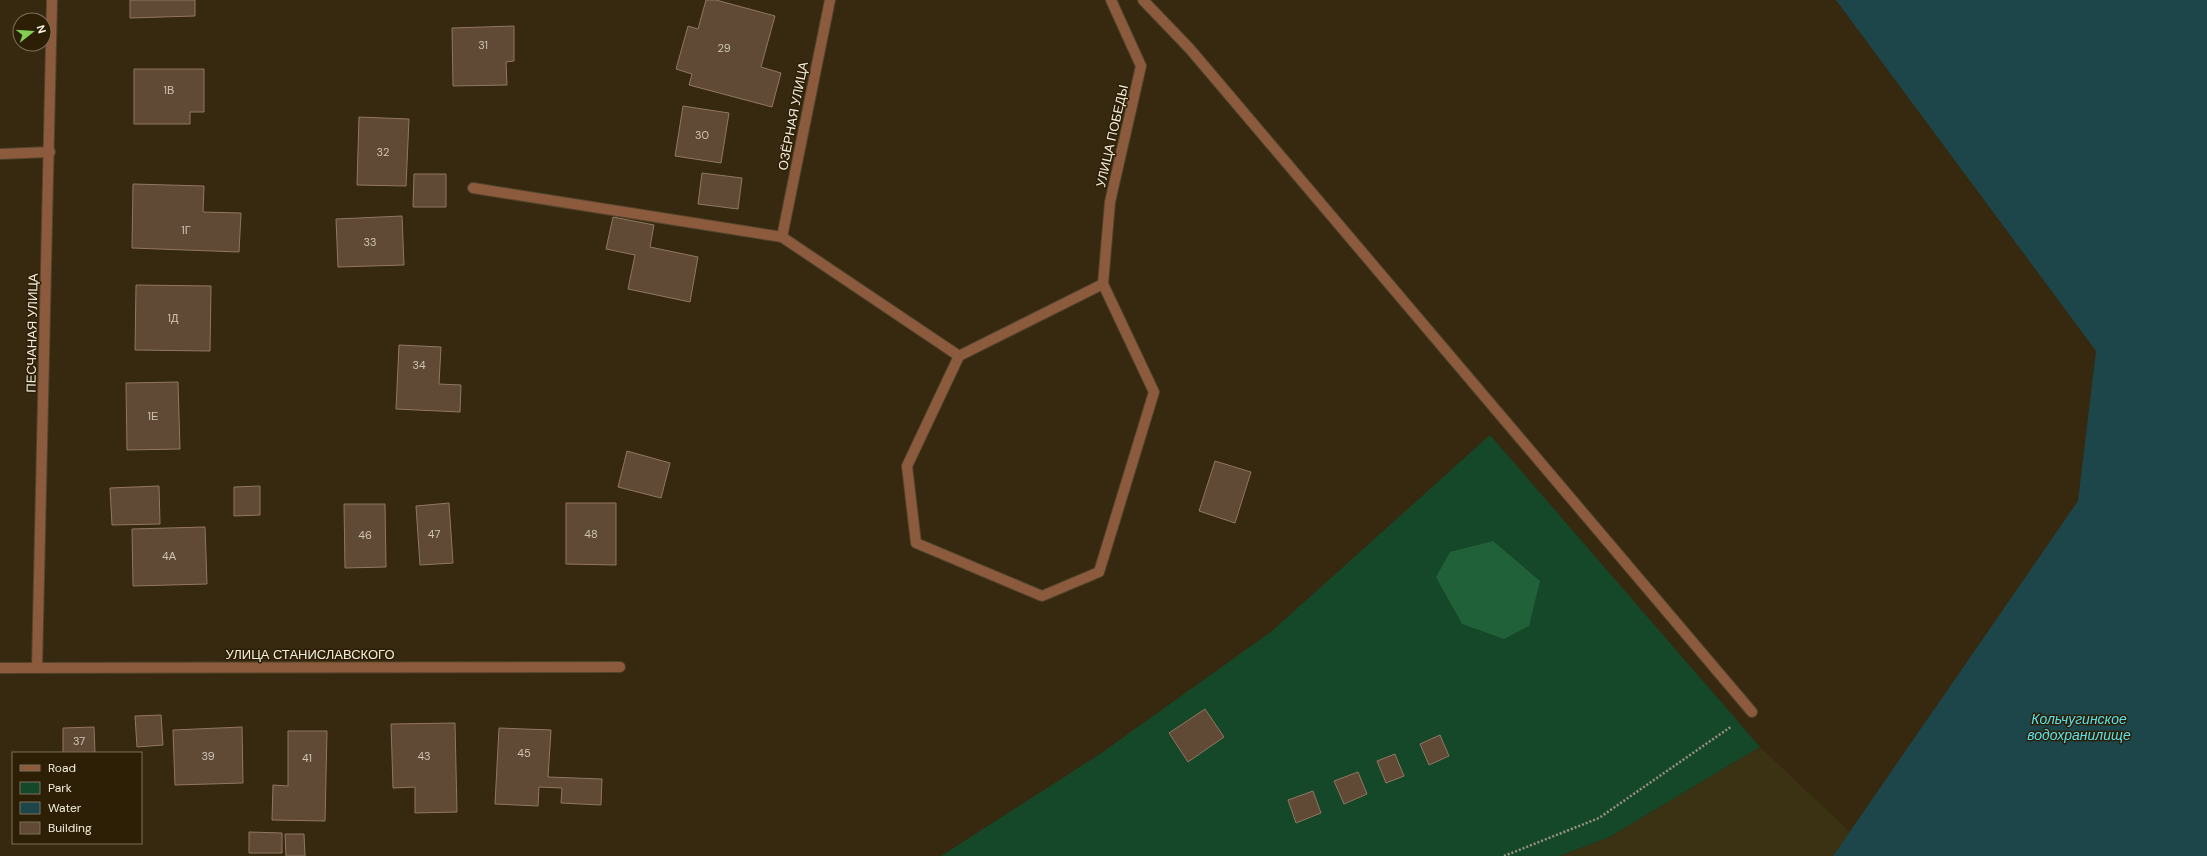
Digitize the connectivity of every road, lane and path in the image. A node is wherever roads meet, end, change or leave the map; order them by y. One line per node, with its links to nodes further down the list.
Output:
1 (52, 0): 5 (street, ПЕСЧАНАЯ УЛИЦА)
2 (830, 0): 8 (street, ОЗЁРНАЯ УЛИЦА)
3 (1111, 0): 9 (street, УЛИЦА ПОБЕДЫ)
4 (1143, 0): 14 (street)
5 (50, 152): 6 (street); 11 (street, ПЕСЧАНАЯ УЛИЦА)
6 (0, 154)
7 (473, 188): 8 (street)
8 (782, 237): 10 (street)
9 (1103, 284): 10 (street); 10 (street)
10 (959, 356)
11 (37, 667): 12 (street, УЛИЦА СТАНИСЛАВСКОГО); 13 (street, УЛИЦА СТАНИСЛАВСКОГО)
12 (620, 667)
13 (0, 668)
14 (1752, 712): 15 (path)
15 (1504, 856)

